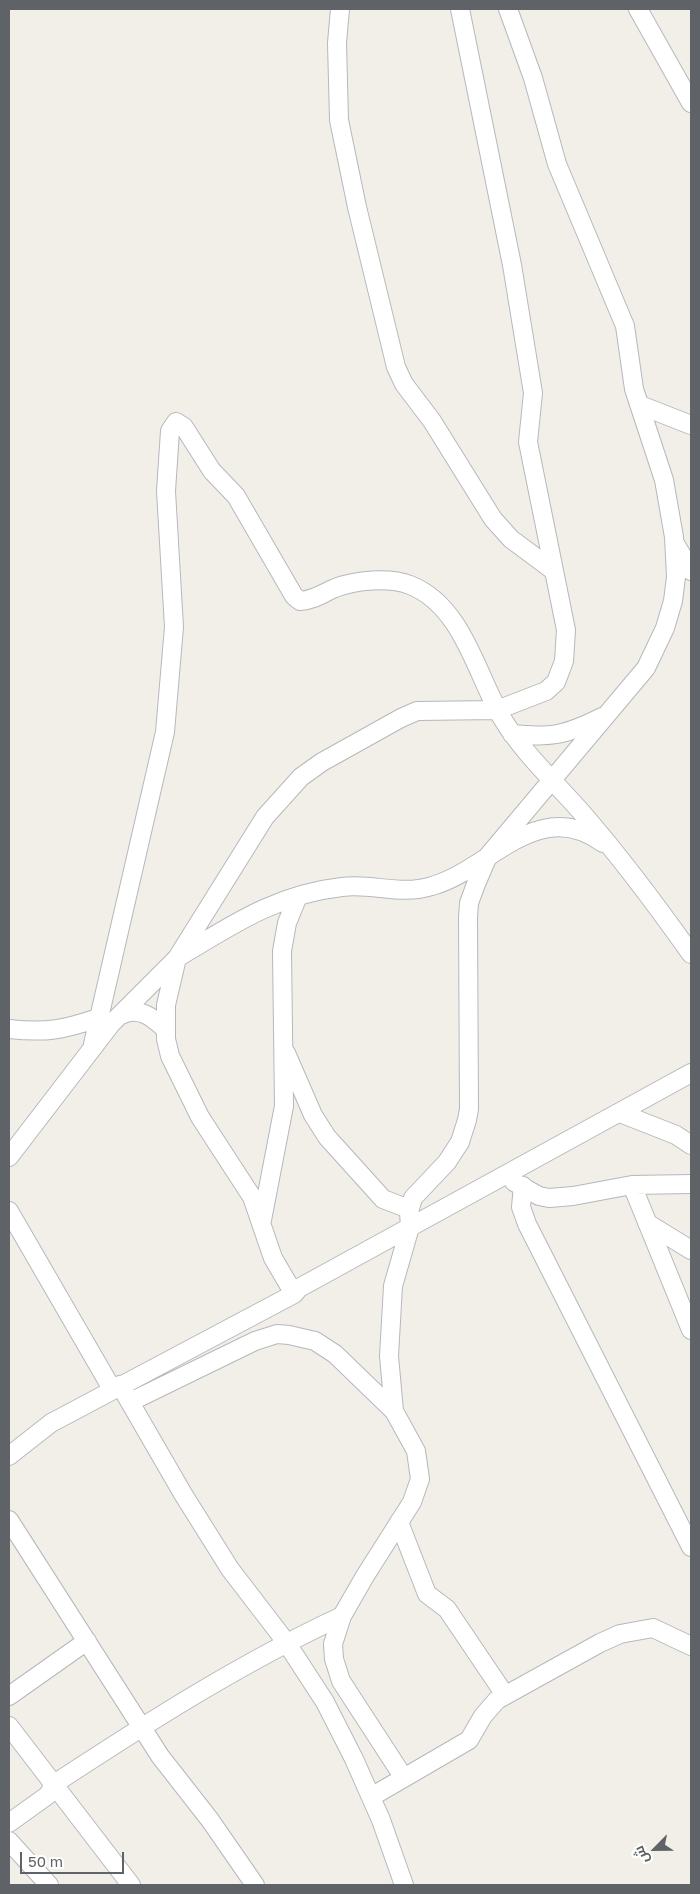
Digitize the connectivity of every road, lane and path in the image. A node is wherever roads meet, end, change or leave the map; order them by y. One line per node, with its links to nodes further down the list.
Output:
1 (340, 9): 9 (street)
2 (460, 9): 9 (street)
3 (508, 9): 6 (street)
4 (638, 9): 5 (street)
5 (691, 103)
6 (640, 405): 7 (street); 8 (street)
7 (691, 425)
8 (674, 542): 10 (street); 12 (street)
9 (554, 571): 11 (street)
10 (691, 571)
11 (497, 710): 13 (street); 19 (street); 21 (street)
12 (607, 715): 13 (street); 14 (street)
13 (512, 734): 14 (street)
14 (554, 780): 15 (street); 16 (street)
15 (616, 853): 16 (street); 18 (street)
16 (488, 856): 17 (street); 34 (street)
17 (298, 896): 19 (street); 24 (street)
18 (691, 954)
19 (177, 958): 20 (street); 23 (street)
20 (121, 1015): 23 (street); 25 (street)
21 (98, 1018): 22 (street); 25 (street)
22 (9, 1029)
23 (165, 1029): 36 (street)
24 (282, 1044): 34 (street); 36 (street)
25 (92, 1050): 29 (street)
26 (691, 1073): 27 (street)
27 (620, 1113): 28 (street); 30 (street)
28 (691, 1145)
29 (9, 1157)
30 (502, 1176): 33 (street); 38 (street)
31 (632, 1184): 32 (street); 33 (street); 37 (street)
32 (691, 1184)
33 (523, 1186): 48 (street)
34 (410, 1206): 38 (street)
35 (9, 1211): 42 (street)
36 (261, 1223): 40 (street)
37 (648, 1223): 39 (street); 41 (street)
38 (410, 1226): 40 (street); 44 (street)
39 (691, 1250)
40 (294, 1294): 42 (street)
41 (691, 1330)
42 (116, 1387): 43 (street); 45 (street)
43 (130, 1402): 44 (street); 51 (street)
44 (394, 1411): 47 (street)
45 (9, 1456)
46 (9, 1520): 50 (street)
47 (399, 1522): 49 (street); 53 (street)
48 (691, 1547)
49 (342, 1616): 51 (street); 57 (street)
50 (87, 1641): 54 (street); 56 (street)
51 (286, 1642): 56 (street); 59 (street)
52 (691, 1646): 53 (street)
53 (505, 1695): 57 (street)
54 (9, 1696)
55 (9, 1726): 58 (street)
56 (141, 1727): 58 (street); 64 (street)
57 (404, 1778): 59 (street)
58 (54, 1784): 60 (street); 63 (street)
59 (371, 1797): 65 (street)
60 (9, 1823)
61 (9, 1841): 62 (street)
62 (49, 1885)
63 (131, 1885)
64 (255, 1885)
65 (404, 1885)

